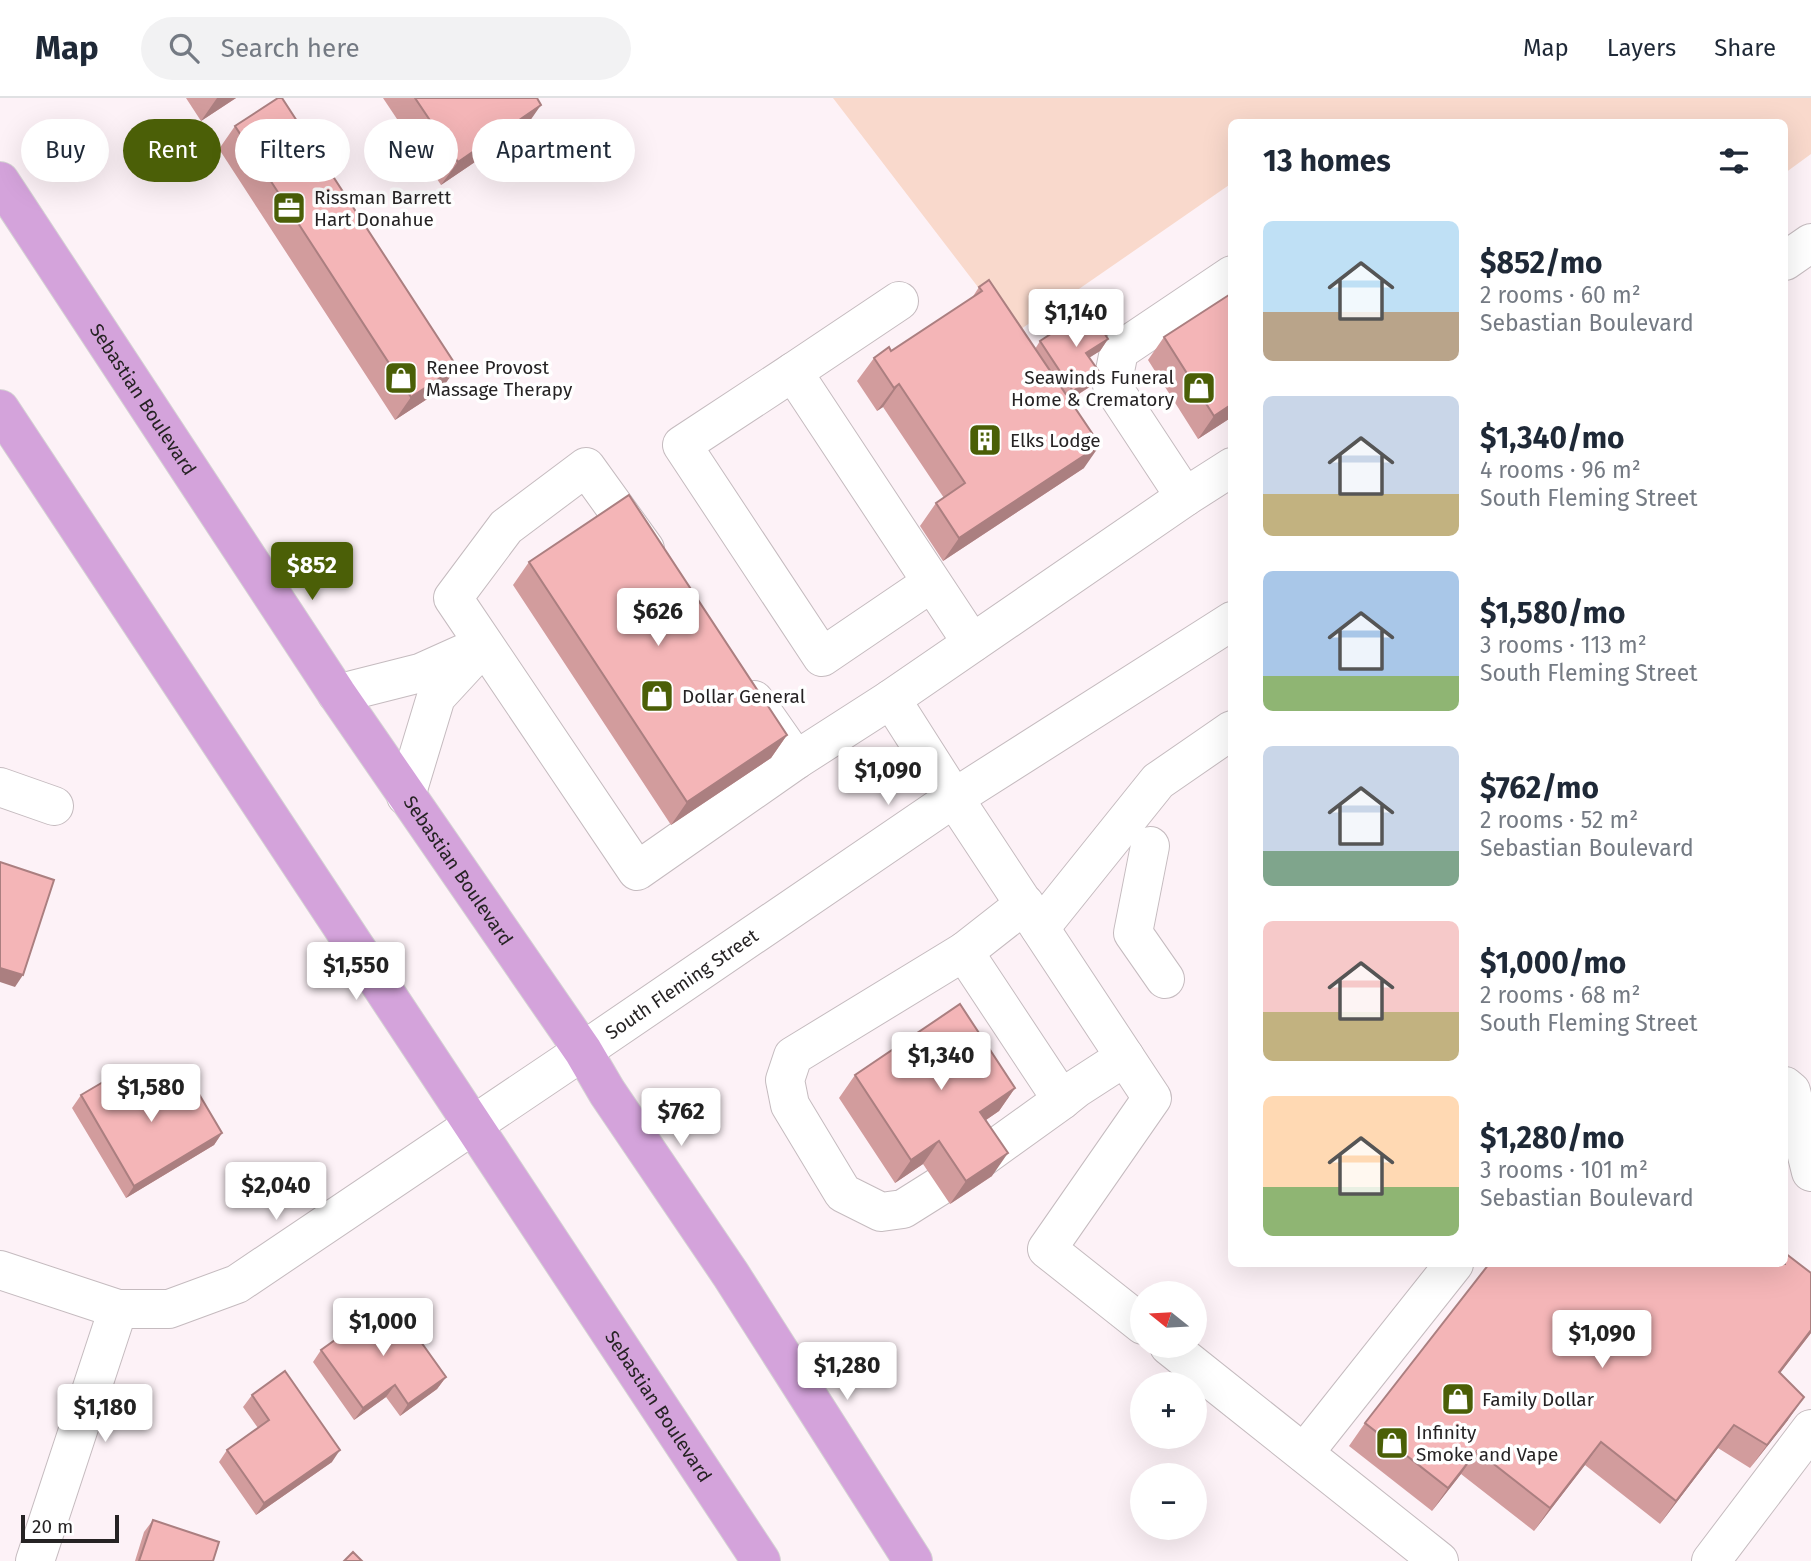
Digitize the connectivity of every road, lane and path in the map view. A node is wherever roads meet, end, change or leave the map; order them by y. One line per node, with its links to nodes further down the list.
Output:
1 (0, 181): 16 (main road, Sebastian Boulevard)
2 (1811, 243): 3 (street)
3 (1788, 259)
4 (1228, 278): 9 (street)
5 (899, 301): 6 (street)
6 (793, 372): 11 (street); 11 (street)
7 (0, 409): 32 (main road, Sebastian Boulevard)
8 (1228, 470): 9 (street)
9 (1185, 497): 13 (street)
10 (667, 579): 14 (street)
11 (931, 583): 13 (street)
12 (1228, 624): 22 (street, South Fleming Street)
13 (972, 643): 17 (street)
14 (484, 645): 16 (street); 19 (street); 21 (street)
15 (732, 670): 19 (street)
16 (337, 694): 21 (main road, Sebastian Boulevard)
17 (891, 699): 19 (street); 22 (street)
18 (1228, 733): 25 (street)
19 (796, 760)
20 (0, 787): 23 (street)
21 (406, 796): 28 (main road, Sebastian Boulevard)
22 (954, 798): 25 (street); 28 (street, South Fleming Street)
23 (54, 806)
24 (1150, 846): 27 (street)
25 (1032, 916): 26 (street); 29 (street)
26 (965, 951): 31 (street); 35 (street)
27 (1165, 979)
28 (583, 1051): 32 (street, South Fleming Street); 45 (main road, Sebastian Boulevard)
29 (1125, 1057): 31 (street); 39 (street)
30 (1788, 1088): 34 (street)
31 (1062, 1100): 33 (street)
32 (473, 1125): 38 (street, South Fleming Street); 44 (main road, Sebastian Boulevard)
33 (980, 1159)
34 (1811, 1172)
35 (938, 1187)
36 (1452, 1267): 42 (street)
37 (0, 1270): 38 (street, South Fleming Street)
38 (118, 1308): 43 (street)
39 (1130, 1315)
40 (1184, 1358): 42 (street)
41 (1811, 1429): 47 (street)
42 (1304, 1453): 46 (street)
43 (35, 1561)
44 (761, 1561)
45 (913, 1561)
46 (1439, 1561)
47 (1711, 1561)

